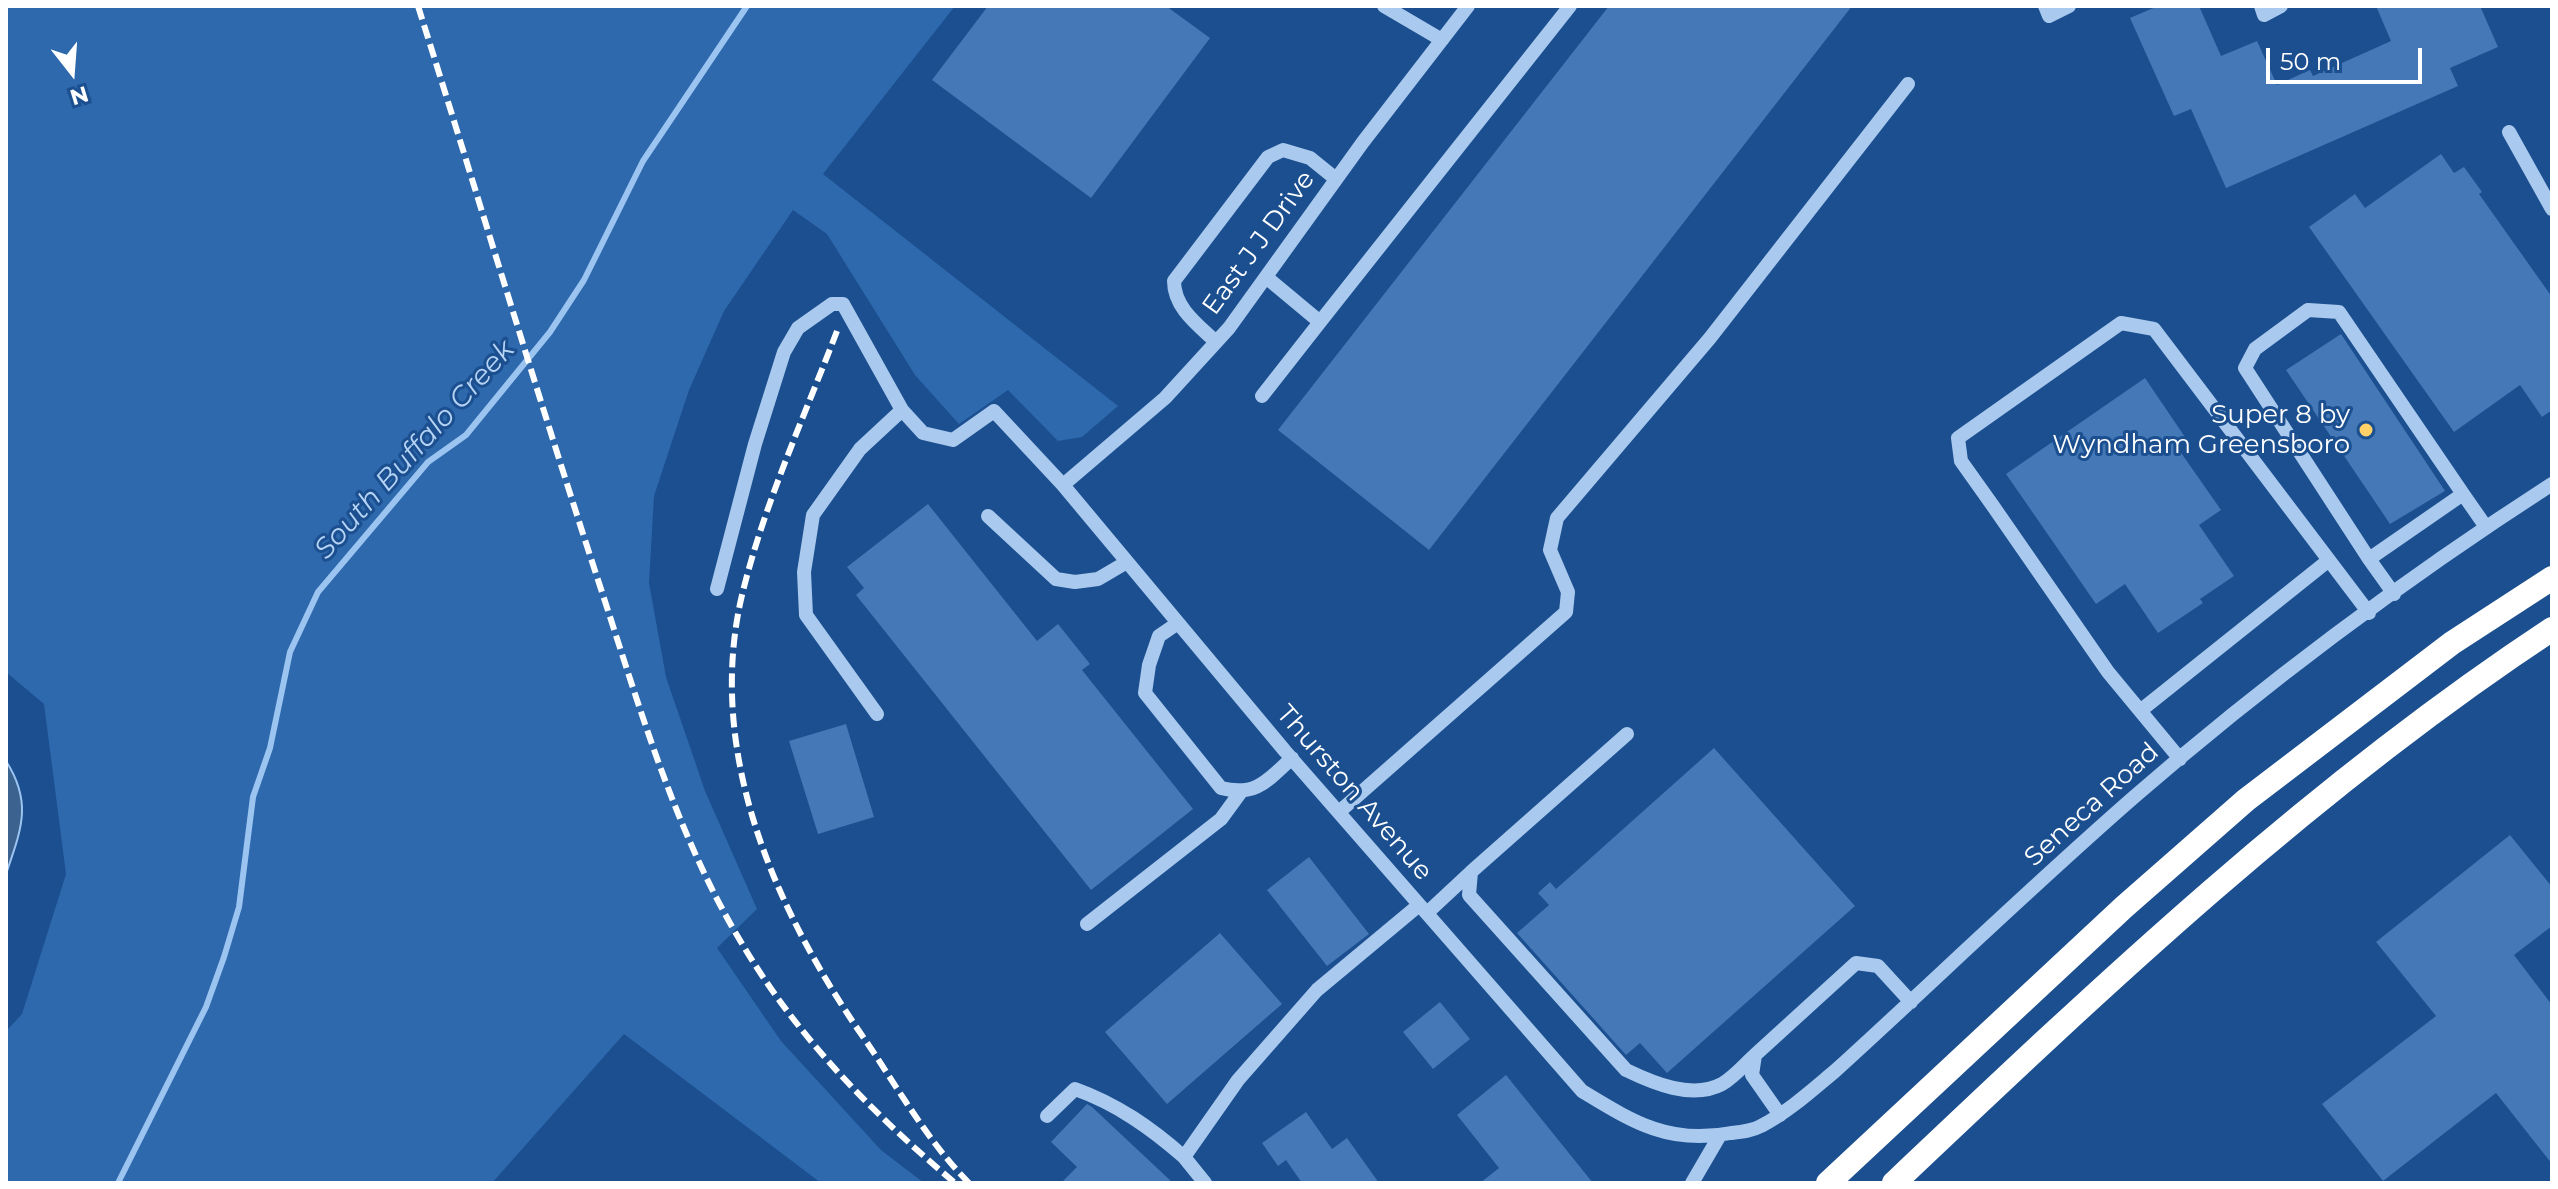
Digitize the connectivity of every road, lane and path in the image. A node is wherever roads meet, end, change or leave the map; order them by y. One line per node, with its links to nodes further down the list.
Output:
1 (1384, 6): 8 (street)
2 (1468, 6): 8 (street, East J J Drive)
3 (1570, 6): 14 (street)
4 (2045, 6): 5 (street)
5 (2069, 6)
6 (2261, 6): 7 (street)
7 (2281, 6)
8 (1442, 40): 11 (street, East J J Drive)
9 (1908, 84): 38 (street)
10 (2509, 132): 12 (street)
11 (1336, 179): 13 (street, East J J Drive); 15 (street)
12 (2552, 209)
13 (1266, 277): 14 (street); 15 (street, East J J Drive)
14 (1320, 322): 16 (street)
15 (1216, 342): 19 (street, East J J Drive)
16 (1262, 396)
17 (902, 410): 19 (street, Thurston Avenue); 27 (street); 33 (street)
18 (2552, 484): 22 (street, Seneca Road)
19 (1063, 485): 25 (street, Thurston Avenue)
20 (2463, 494): 22 (street); 23 (street); 23 (street)
21 (988, 516): 25 (street)
22 (2486, 527): 28 (street, Seneca Road)
23 (2369, 559): 28 (street)
24 (2329, 560): 29 (street); 32 (street); 32 (street)
25 (1127, 562): 30 (street, Thurston Avenue)
26 (2552, 578): 50 (highway)
27 (717, 589)
28 (2394, 594): 29 (street, Seneca Road)
29 (2369, 613): 36 (street, Seneca Road)
30 (1178, 623): 35 (street, Thurston Avenue); 37 (street)
31 (2552, 629): 51 (highway)
32 (2140, 711): 36 (street)
33 (877, 714)
34 (1627, 734): 39 (street)
35 (1292, 758): 37 (street); 38 (street, Thurston Avenue)
36 (2180, 759): 42 (street, Seneca Road)
37 (1240, 793): 41 (street)
38 (1339, 812): 40 (street, Thurston Avenue)
39 (1471, 872): 40 (street); 43 (street)
40 (1423, 909): 46 (street, Thurston Avenue); 47 (street)
41 (1087, 924)
42 (1911, 1002): 43 (street); 44 (street, Seneca Road)
43 (1755, 1055): 44 (street)
44 (1780, 1115): 46 (street, Seneca Road)
45 (1047, 1116): 47 (street)
46 (1720, 1135): 49 (street)
47 (1184, 1157): 48 (street)
48 (1205, 1183)
49 (1692, 1183)
50 (1828, 1183)
51 (1894, 1183)

